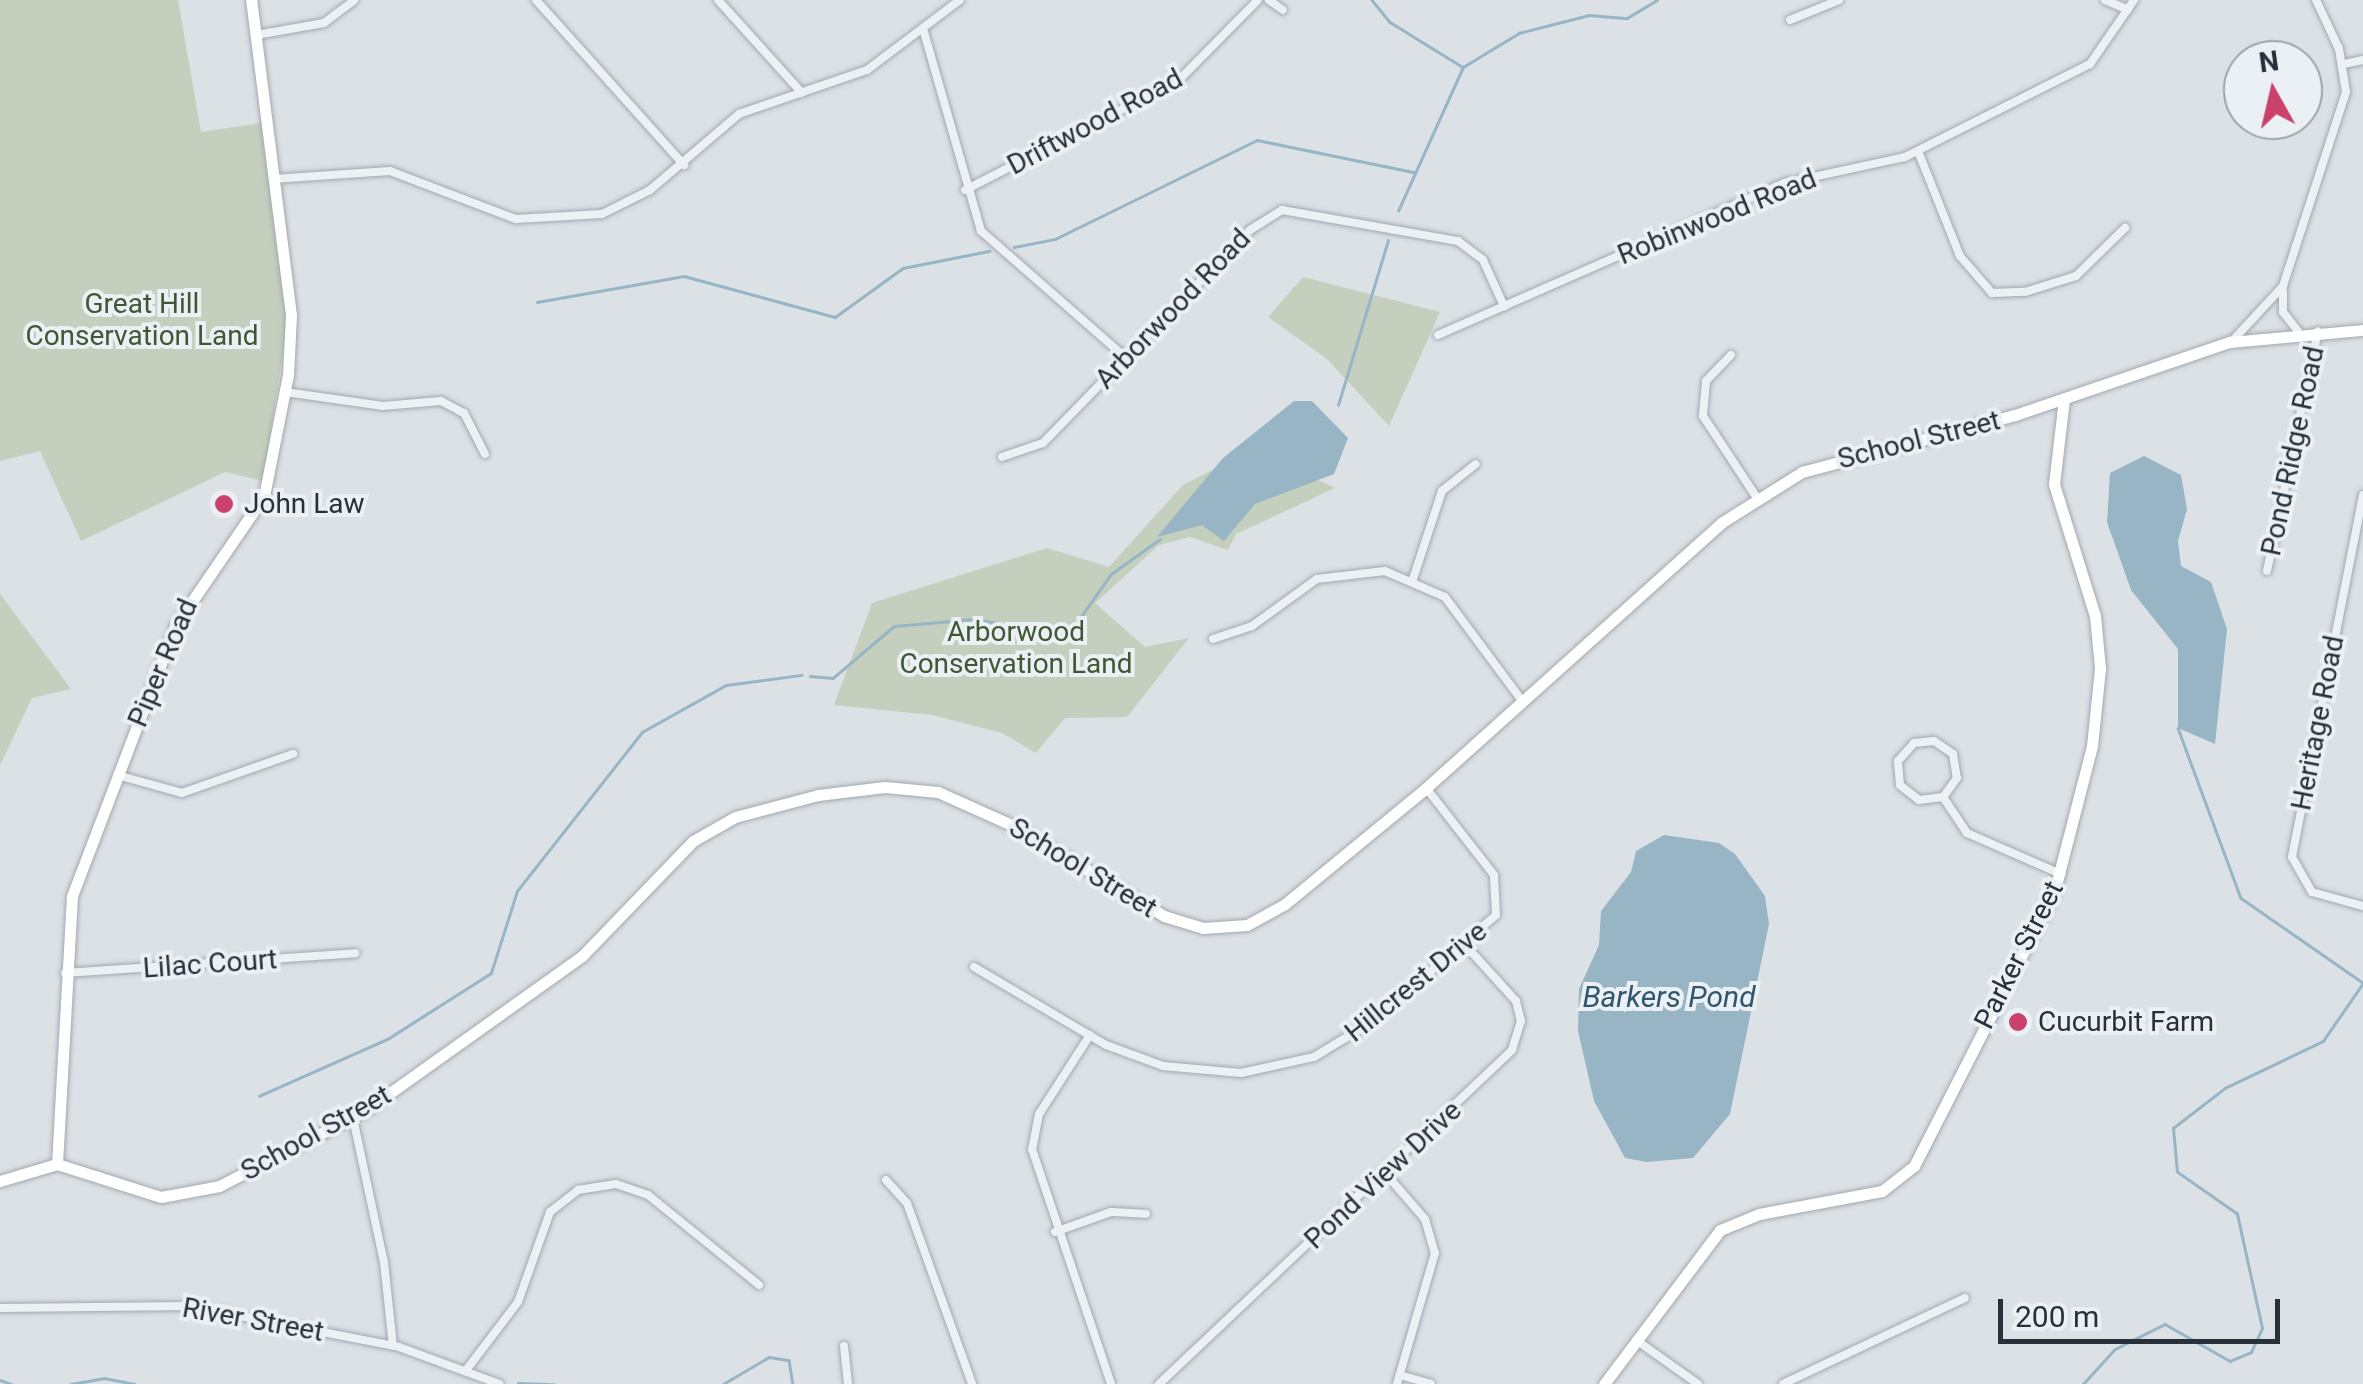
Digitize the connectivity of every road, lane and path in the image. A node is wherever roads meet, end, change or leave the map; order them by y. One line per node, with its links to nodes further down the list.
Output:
1 (251, 0): 16 (street, Piper Road)
2 (354, 0): 16 (street)
3 (536, 0): 21 (street)
4 (960, 0): 15 (street)
5 (1258, 0): 23 (street, Driftwood Road)
6 (1269, 0): 12 (street)
7 (1838, 0): 14 (street)
8 (2105, 0): 13 (street)
9 (2134, 0): 13 (street, Robinwood Road)
10 (2316, 0): 18 (street)
11 (721, 1): 19 (street)
12 (1283, 10)
13 (2128, 10): 20 (street, Robinwood Road)
14 (1790, 20)
15 (924, 32): 19 (street); 23 (street)
16 (256, 35): 22 (street, Piper Road)
17 (2363, 60): 18 (street)
18 (2344, 64): 25 (street)
19 (802, 94): 21 (street)
20 (1918, 151): 24 (street); 26 (street, Robinwood Road)
21 (684, 165): 22 (street)
22 (273, 179): 34 (street, Piper Road)
23 (965, 190): 33 (street)
24 (2125, 228)
25 (2283, 286): 27 (street); 31 (street)
26 (1504, 306): 30 (street, Robinwood Road); 33 (street, Arborwood Road)
27 (2298, 330): 28 (street, School Street); 31 (street, School Street)
28 (2318, 330): 29 (street, School Street); 41 (street, Pond Ridge Road)
29 (2363, 330)
30 (1438, 335)
31 (2230, 342): 35 (street, School Street)
32 (1731, 355): 40 (street)
33 (1126, 358): 37 (street, Arborwood Road)
34 (286, 392): 36 (street); 46 (street, Piper Road)
35 (2064, 399): 40 (street, School Street); 49 (street, Parker Street)
36 (485, 454)
37 (1002, 457)
38 (1476, 464): 42 (street)
39 (2363, 495): 50 (street, Heritage Road)
40 (1757, 498): 44 (street, School Street)
41 (2267, 571)
42 (1413, 580): 43 (street); 44 (street)
43 (1213, 639)
44 (1523, 702): 47 (street, School Street)
45 (294, 754): 46 (street)
46 (118, 774): 54 (street, Piper Road)
47 (1426, 788): 51 (street, Hillcrest Drive); 56 (street, School Street)
48 (1943, 797): 48 (street); 49 (street)
49 (2061, 874): 66 (street, Parker Street)
50 (2363, 906)
51 (1466, 946): 55 (street, Hillcrest Drive); 58 (street, Pond View Drive)
52 (355, 953): 54 (street, Lilac Court)
53 (974, 967): 55 (street, Hillcrest Drive)
54 (65, 973): 57 (street, Piper Road)
55 (1090, 1035): 62 (street)
56 (353, 1118): 57 (street, School Street); 67 (street)
57 (57, 1164): 60 (street)
58 (1385, 1173): 70 (street); 75 (street, Pond View Drive)
59 (886, 1180): 73 (street)
60 (0, 1181)
61 (1146, 1214): 62 (street)
62 (1055, 1232): 74 (street)
63 (760, 1284): 69 (street)
64 (1964, 1298): 79 (street)
65 (0, 1308): 67 (street, River Street)
66 (1636, 1340): 77 (street, Parker Street); 78 (street)
67 (392, 1346): 69 (street, River Street)
68 (844, 1346): 72 (street)
69 (467, 1369): 71 (street, River Street)
70 (1398, 1379): 76 (street)
71 (498, 1384)
72 (848, 1384)
73 (972, 1384)
74 (1111, 1384)
75 (1159, 1384)
76 (1431, 1384)
77 (1604, 1384)
78 (1698, 1384)
79 (1783, 1384)

